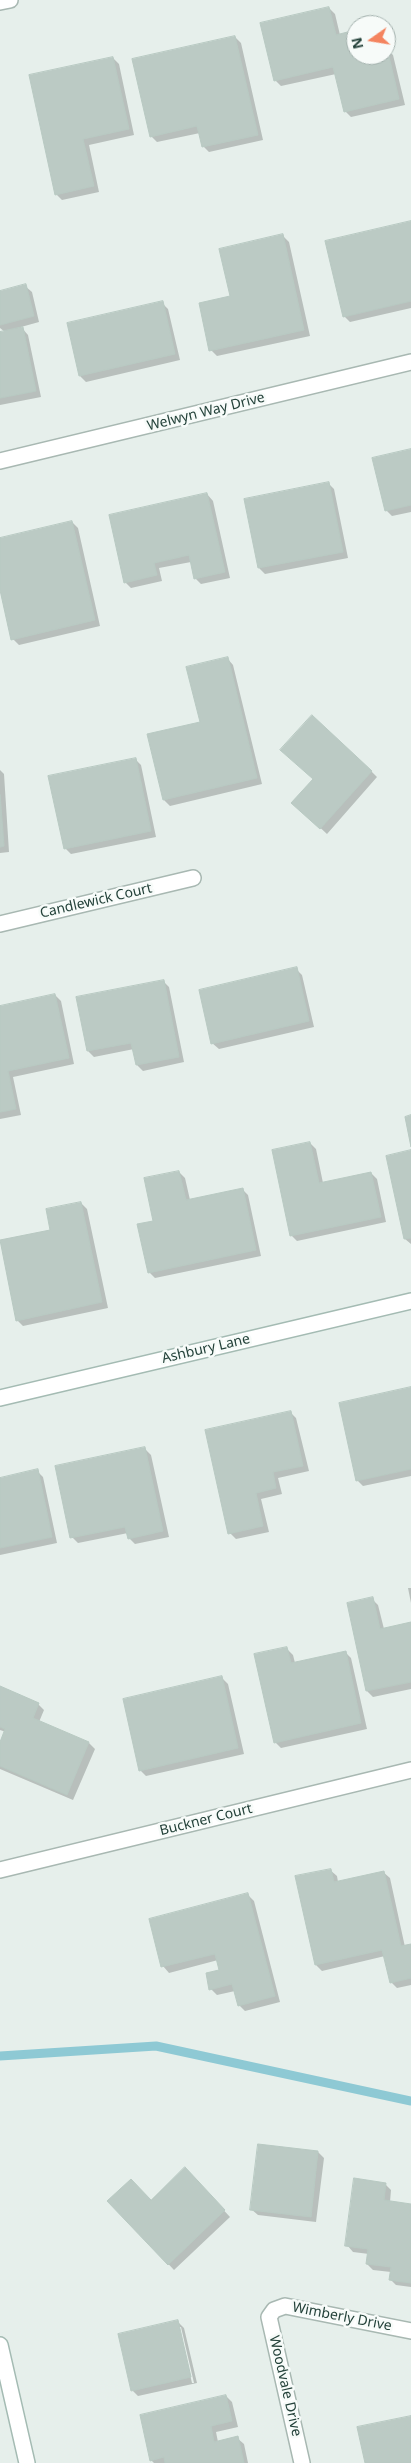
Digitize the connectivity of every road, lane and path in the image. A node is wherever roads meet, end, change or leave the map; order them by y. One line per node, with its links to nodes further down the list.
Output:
1 (10, 0): 2 (street)
2 (0, 2)
3 (411, 362): 4 (street, Welwyn Way Drive)
4 (0, 461)
5 (193, 878): 6 (street, Candlewick Court)
6 (0, 924)
7 (411, 1301): 8 (street, Ashbury Lane)
8 (0, 1398)
9 (411, 1770): 10 (street, Buckner Court)
10 (0, 1870)
11 (274, 2310): 12 (street, Wimberly Drive); 15 (street, Woodvale Drive)
12 (411, 2331)
13 (0, 2345): 14 (street)
14 (27, 2463)
15 (302, 2463)

